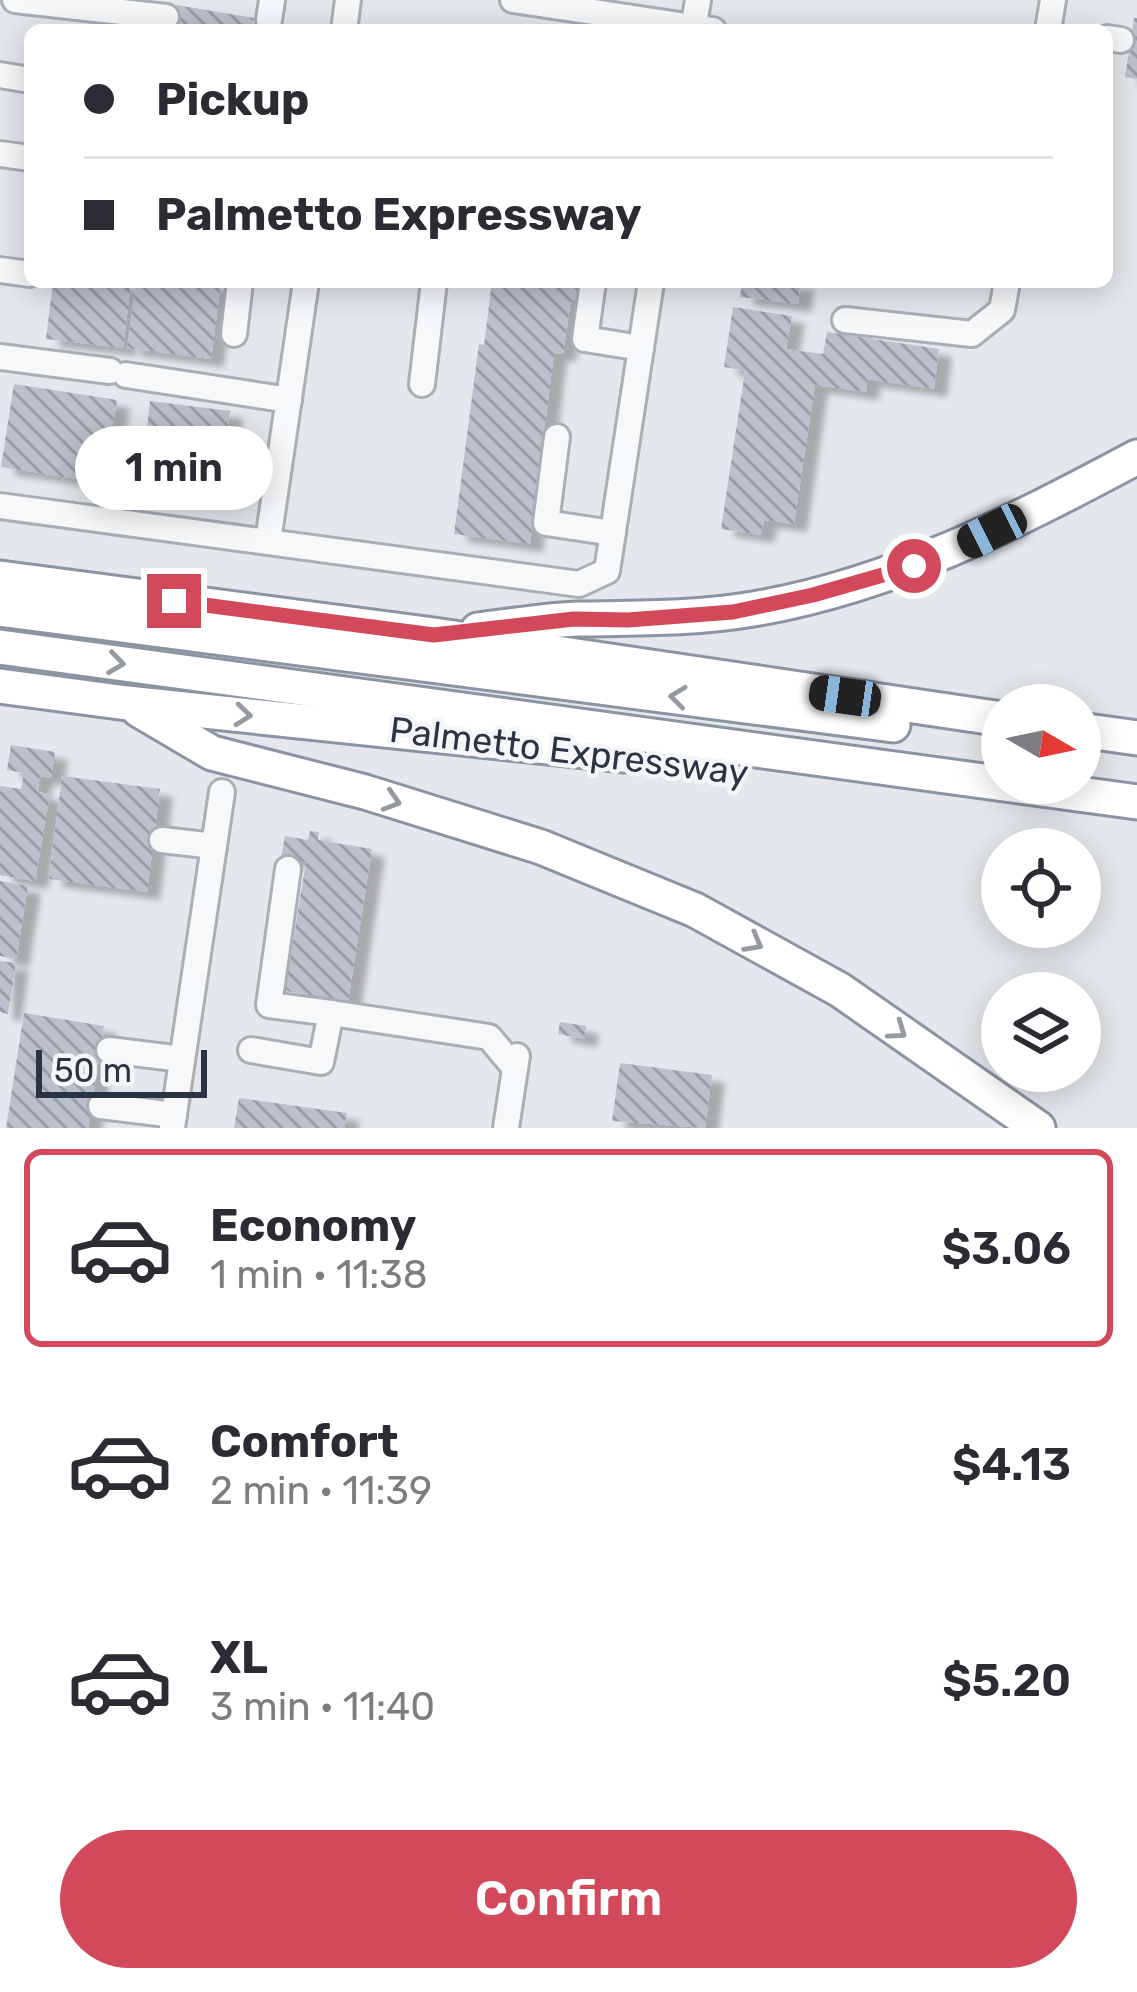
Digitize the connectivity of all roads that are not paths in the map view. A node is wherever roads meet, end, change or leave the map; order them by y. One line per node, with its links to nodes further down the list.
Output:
1 (15, 0): 3 (street)
2 (533, 2): 4 (street)
3 (166, 17)
4 (593, 21): 5 (street)
5 (631, 24)
6 (239, 288): 13 (street)
7 (305, 288): 17 (street)
8 (433, 288): 16 (street)
9 (592, 288): 14 (street)
10 (651, 288): 14 (street)
11 (1006, 288): 12 (street)
12 (845, 320)
13 (233, 334)
14 (641, 348): 21 (street)
15 (0, 356): 17 (street)
16 (422, 384)
17 (289, 400): 22 (street)
18 (557, 436): 21 (street)
19 (1137, 457): 25 (highway)
20 (0, 506): 22 (street)
21 (613, 533): 22 (street)
22 (268, 541)
23 (0, 578): 25 (highway)
24 (0, 609): 31 (highway, one-way to 24)
25 (434, 635): 29 (highway)
26 (0, 647): 36 (highway, one-way to 36)
27 (0, 686): 28 (highway, Palmetto Expressway)
28 (127, 703): 37 (highway, Palmetto Expressway, one-way to 37); 48 (highway, one-way to 48)
29 (981, 716)
30 (1101, 733): 32 (highway)
31 (981, 737)
32 (1137, 738)
33 (1101, 753): 34 (highway)
34 (1137, 757)
35 (222, 792): 39 (street)
36 (1137, 802)
37 (1137, 824)
38 (162, 840): 39 (street)
39 (214, 845): 44 (street)
40 (288, 869): 41 (street)
41 (332, 1013): 43 (street); 47 (street)
42 (109, 1050): 44 (street)
43 (251, 1050)
44 (182, 1059): 46 (street)
45 (101, 1106): 46 (street)
46 (173, 1122)
47 (512, 1127)
48 (1038, 1128)

